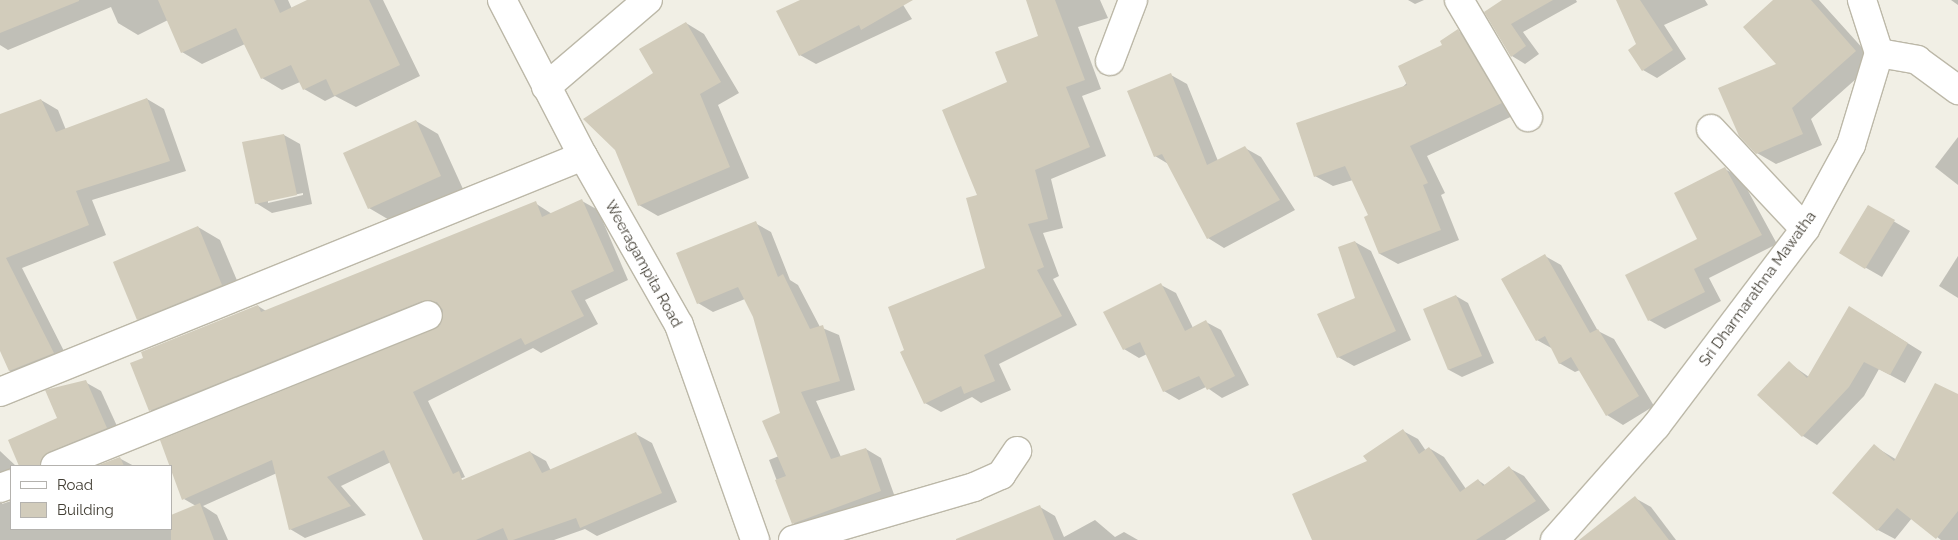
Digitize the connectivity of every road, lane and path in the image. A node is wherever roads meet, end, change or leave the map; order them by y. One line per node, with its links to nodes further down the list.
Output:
1 (502, 0): 8 (street, Weeragampita Road)
2 (648, 0): 8 (street)
3 (1133, 0): 7 (street)
4 (1459, 0): 10 (street)
5 (1862, 0): 6 (street)
6 (1879, 53): 9 (street); 13 (street, Sri Dharmarathna Mawatha)
7 (1110, 61)
8 (546, 87): 12 (street, Weeragampita Road)
9 (1958, 90)
10 (1528, 117)
11 (1712, 129): 13 (street)
12 (582, 156): 15 (street); 18 (street, Weeragampita Road)
13 (1805, 229): 20 (street, Sri Dharmarathna Mawatha)
14 (428, 315): 17 (street)
15 (0, 392)
16 (1017, 451): 19 (street)
17 (56, 465)
18 (756, 540)
19 (793, 540)
20 (1555, 540)

